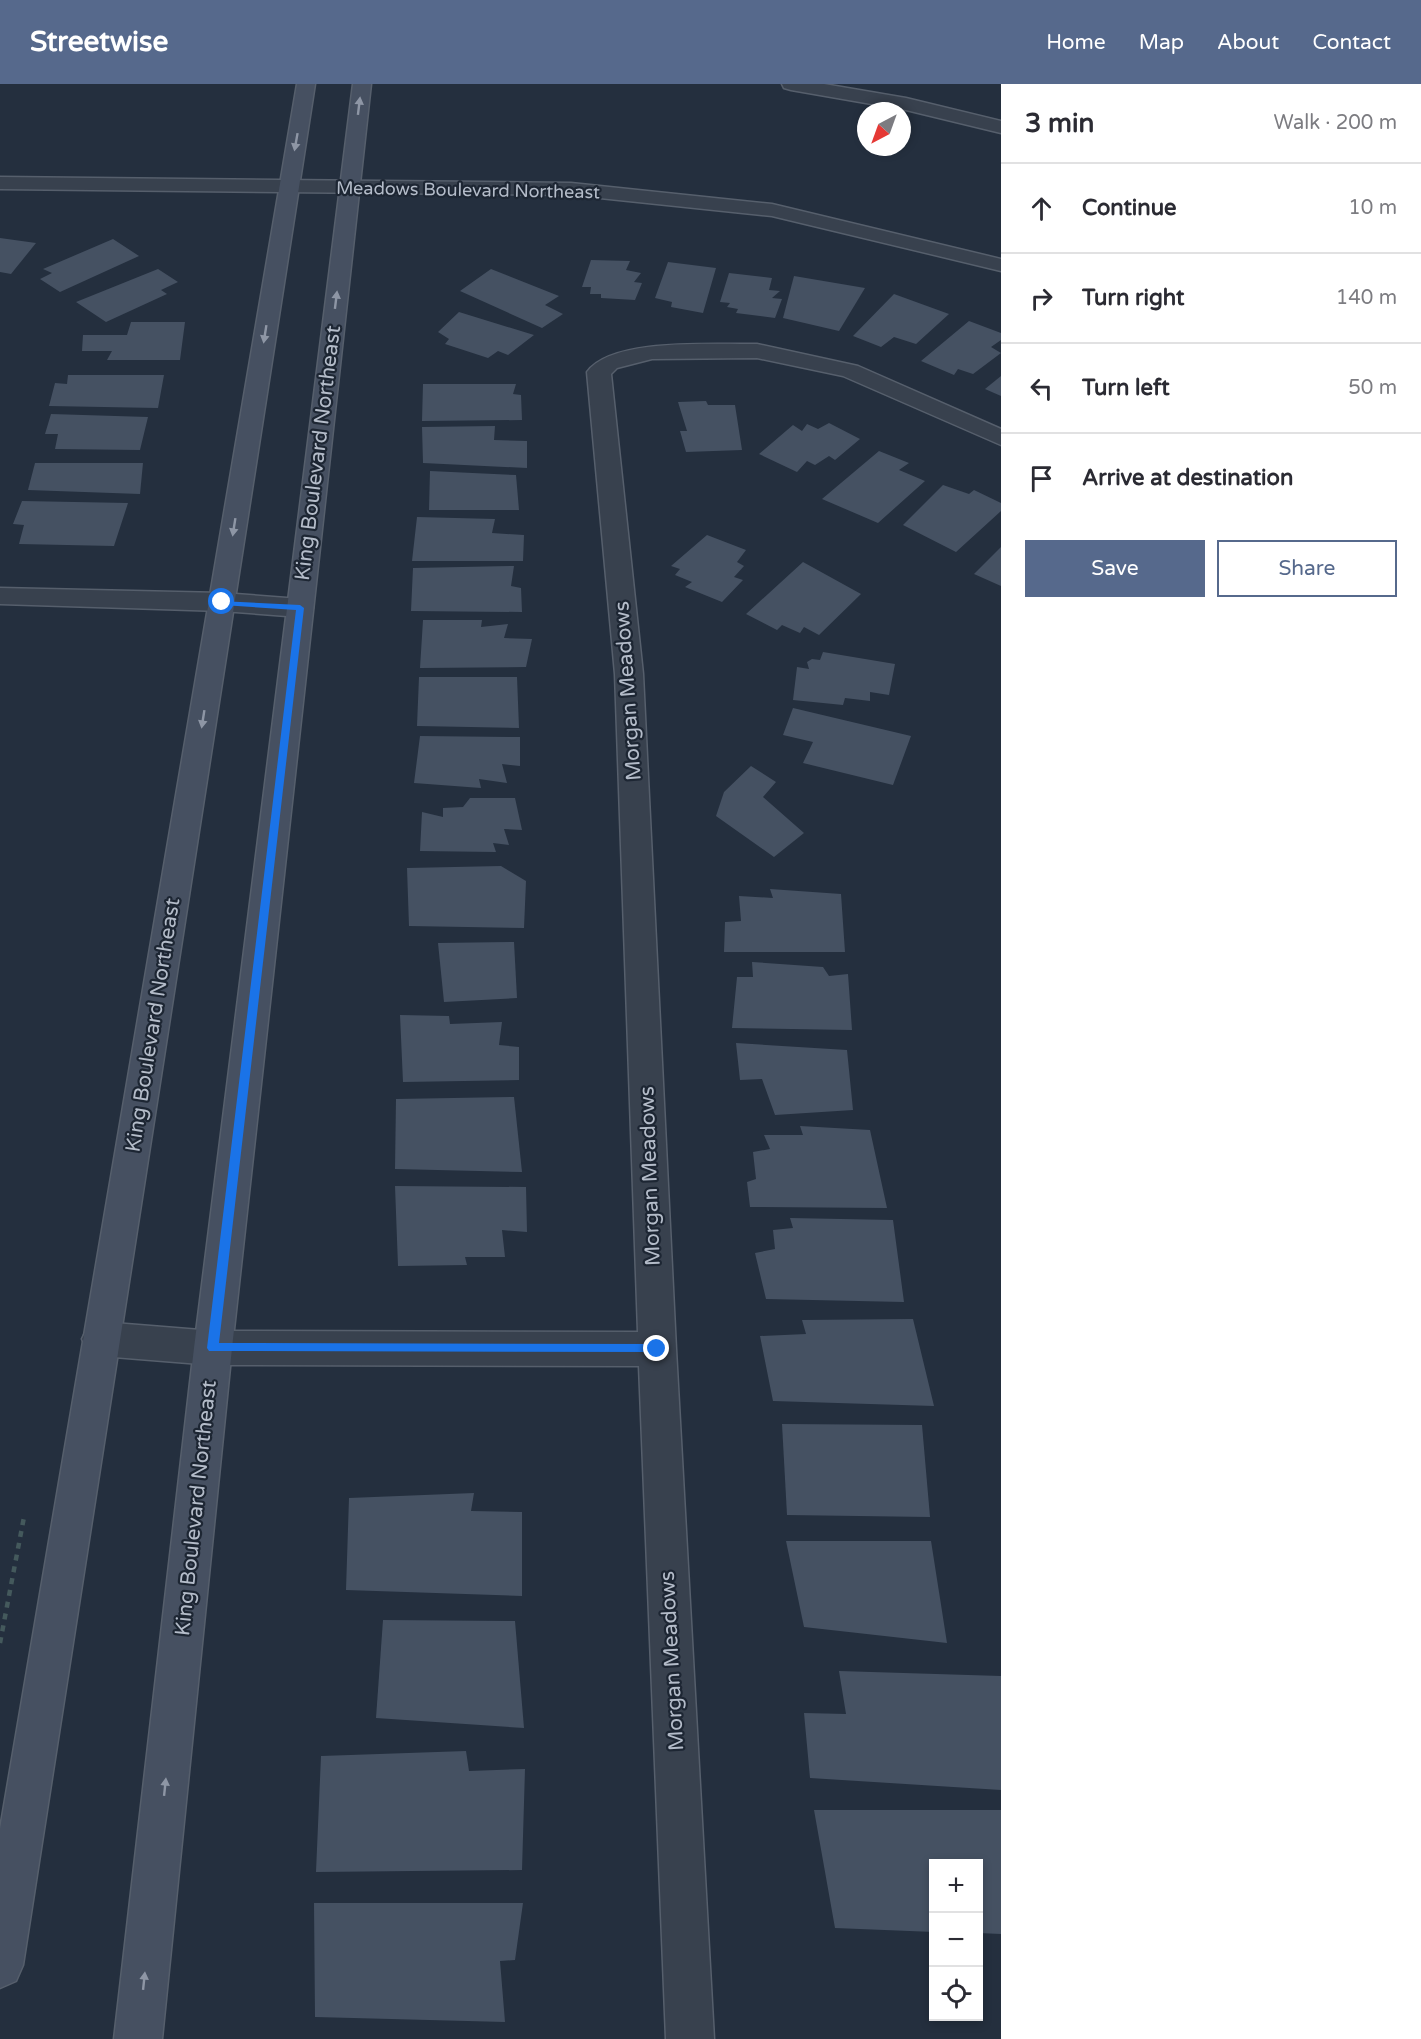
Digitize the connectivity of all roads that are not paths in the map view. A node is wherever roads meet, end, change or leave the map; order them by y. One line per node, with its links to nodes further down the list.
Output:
1 (306, 84): 6 (street, King Boulevard Northeast, one-way to 6)
2 (362, 84): 7 (street, King Boulevard Northeast, one-way to 2)
3 (791, 84): 4 (street)
4 (1001, 127)
5 (0, 183): 6 (street, Meadows Boulevard Northeast)
6 (288, 186): 7 (street, Meadows Boulevard Northeast); 11 (street, King Boulevard Northeast, one-way to 11)
7 (349, 187): 8 (street, Meadows Boulevard Northeast); 12 (street, King Boulevard Northeast, one-way to 7)
8 (1001, 265)
9 (1001, 438): 15 (street, Morgan Meadows)
10 (0, 596): 11 (street)
11 (222, 602): 12 (street); 13 (street, King Boulevard Northeast, one-way to 13)
12 (300, 608): 14 (street, King Boulevard Northeast)
13 (101, 1339): 14 (street); 16 (street, King Boulevard Northeast)
14 (213, 1348): 15 (street); 17 (street, King Boulevard Northeast, one-way to 14)
15 (657, 1349): 18 (street, Morgan Meadows)
16 (0, 1965)
17 (138, 2039)
18 (690, 2039)

